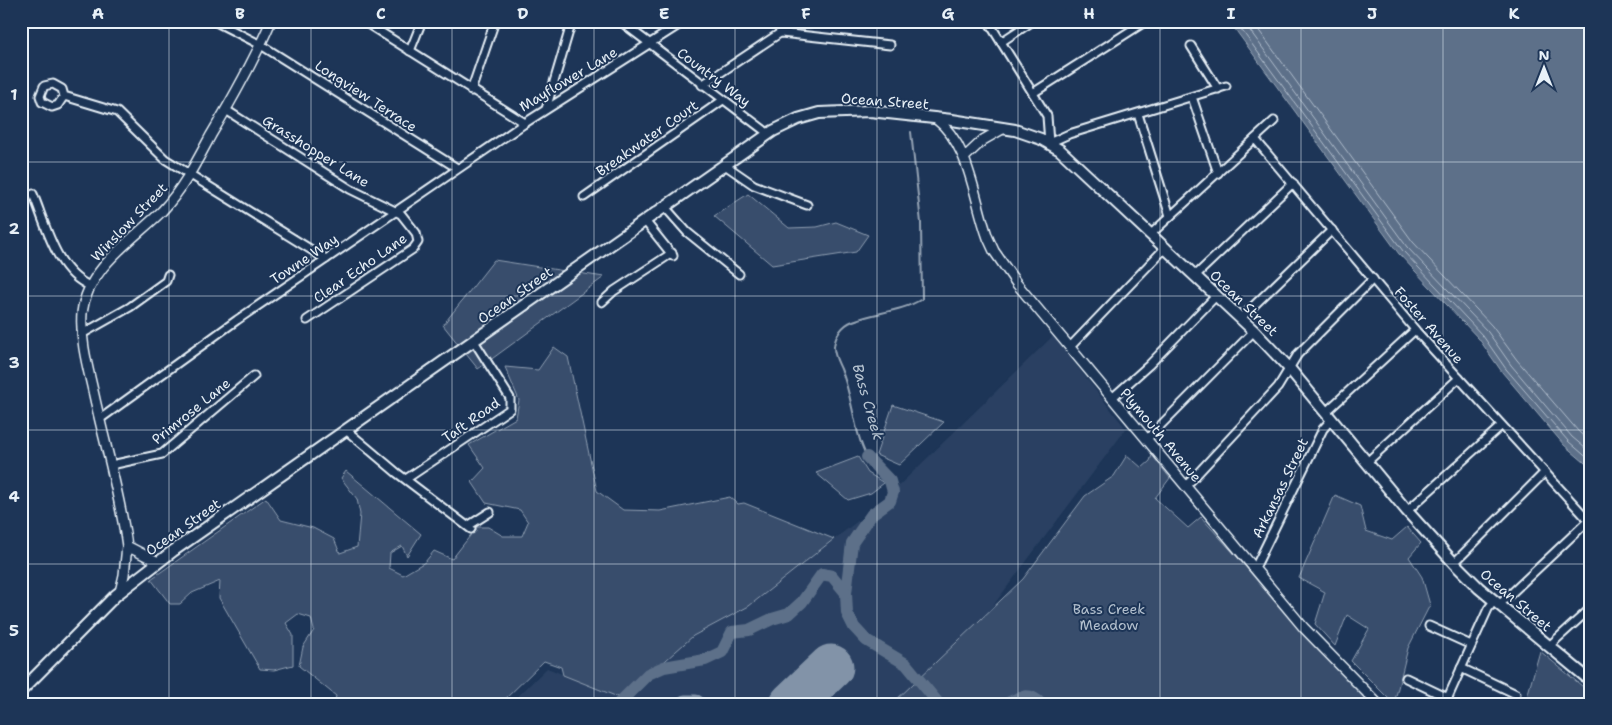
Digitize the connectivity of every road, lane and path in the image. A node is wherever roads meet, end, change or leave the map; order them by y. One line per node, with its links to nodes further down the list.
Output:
1 (214, 21): 15 (street, Longview Terrace)
2 (271, 21): 15 (street, Winslow Street)
3 (363, 21): 19 (street, Mayflower Lane)
4 (422, 21): 19 (street)
5 (495, 21): 23 (street)
6 (572, 21): 28 (street)
7 (620, 21): 16 (street, Country Way)
8 (685, 21): 16 (street, Mayflower Lane)
9 (798, 21): 13 (street)
10 (988, 21): 14 (street)
11 (1032, 21): 14 (street)
12 (1146, 21): 24 (street)
13 (780, 33): 17 (street); 20 (street)
14 (1001, 42): 24 (street)
15 (261, 44): 29 (street, Winslow Street); 40 (street, Longview Terrace)
16 (650, 44): 20 (street, Country Way); 28 (street, Mayflower Lane)
17 (890, 45)
18 (1191, 46): 22 (street)
19 (410, 51): 23 (street, Mayflower Lane)
20 (702, 85): 27 (street, Country Way)
21 (1226, 86): 22 (street)
22 (1218, 89): 26 (street)
23 (471, 91): 33 (street, Mayflower Lane)
24 (1033, 93): 37 (street)
25 (64, 96): 42 (street)
26 (1192, 97): 30 (street); 41 (street)
27 (723, 100): 35 (street, Country Way); 45 (street, Breakwater Court)
28 (546, 109): 33 (street, Mayflower Lane)
29 (226, 110): 42 (street, Winslow Street); 48 (street, Grasshopper Lane)
30 (1138, 114): 37 (street); 49 (street)
31 (935, 118): 34 (main road, Ocean Street); 35 (main road, Ocean Street); 38 (street, Plymouth Avenue)
32 (1274, 121): 36 (street)
33 (525, 123): 40 (street, Towne Way)
34 (1004, 128): 37 (main road, Ocean Street); 38 (street)
35 (769, 134): 39 (main road, Ocean Street)
36 (1255, 139): 41 (street); 43 (street, Foster Avenue)
37 (1049, 143): 52 (main road, Ocean Street)
38 (965, 157): 68 (street, Plymouth Avenue)
39 (725, 165): 46 (street); 47 (main road, Ocean Street)
40 (457, 168): 48 (street, Towne Way)
41 (1218, 173): 49 (street)
42 (188, 175): 54 (street); 59 (street, Winslow Street)
43 (1293, 183): 51 (street, Foster Avenue); 57 (street)
44 (32, 194): 59 (street)
45 (584, 196)
46 (806, 205)
47 (665, 207): 50 (main road, Ocean Street); 56 (street)
48 (394, 212): 54 (street, Towne Way); 63 (street, Clear Echo Lane)
49 (1170, 216): 52 (street)
50 (645, 221): 61 (street); 67 (main road, Ocean Street)
51 (1332, 230): 58 (street, Foster Avenue); 62 (street)
52 (1151, 234): 53 (main road, Ocean Street)
53 (1166, 247): 57 (main road, Ocean Street); 68 (street)
54 (326, 260): 74 (street, Towne Way)
55 (168, 274): 66 (street)
56 (739, 274)
57 (1196, 275): 60 (main road, Ocean Street)
58 (1373, 279): 64 (street, Foster Avenue); 69 (street)
59 (90, 286): 66 (street, Winslow Street)
60 (1217, 295): 62 (main road, Ocean Street); 72 (street)
61 (602, 302)
62 (1241, 318): 65 (main road, Ocean Street)
63 (307, 320)
64 (1415, 330): 71 (street, Foster Avenue); 73 (street, Arkansas Street)
65 (1254, 331): 69 (main road, Ocean Street); 77 (street)
66 (82, 334): 74 (street, Winslow Street)
67 (474, 341): 76 (main road, Ocean Street); 81 (street, Taft Road)
68 (1070, 347): 72 (street, Plymouth Avenue)
69 (1289, 368): 73 (main road, Ocean Street); 82 (street)
70 (254, 376): 79 (street, Primrose Lane)
71 (1458, 378): 75 (street, Foster Avenue); 78 (street)
72 (1112, 398): 77 (street, Plymouth Avenue)
73 (1328, 417): 78 (main road, Ocean Street); 89 (street, Arkansas Street)
74 (100, 418): 79 (street, Winslow Street)
75 (1501, 426): 80 (street, Foster Avenue); 84 (street)
76 (346, 430): 81 (street); 87 (main road, Ocean Street)
77 (1147, 439): 82 (street, Plymouth Avenue)
78 (1367, 462): 84 (main road, Ocean Street)
79 (111, 465): 86 (street, Winslow Street)
80 (1546, 472): 85 (street, Foster Avenue); 88 (street)
81 (406, 479): 83 (street)
82 (1186, 486): 89 (street, Plymouth Avenue)
83 (490, 512)
84 (1407, 512): 88 (main road, Ocean Street)
85 (1590, 521): 91 (street)
86 (127, 546): 87 (street); 90 (street, Winslow Street)
87 (158, 562): 90 (main road, Ocean Street)
88 (1454, 563): 91 (main road, Ocean Street)
89 (1254, 568): 102 (street, Plymouth Avenue)
90 (120, 592): 99 (main road, Ocean Street)
91 (1497, 603): 94 (street); 95 (main road, Ocean Street)
92 (1591, 608): 95 (street)
93 (1429, 626): 94 (street)
94 (1471, 645): 96 (street)
95 (1549, 646): 98 (main road, Ocean Street)
96 (1461, 668): 100 (street); 101 (street)
97 (1406, 678): 101 (street)
98 (1591, 681)
99 (21, 691)
100 (1516, 694)
101 (1446, 701)
102 (1378, 704)

